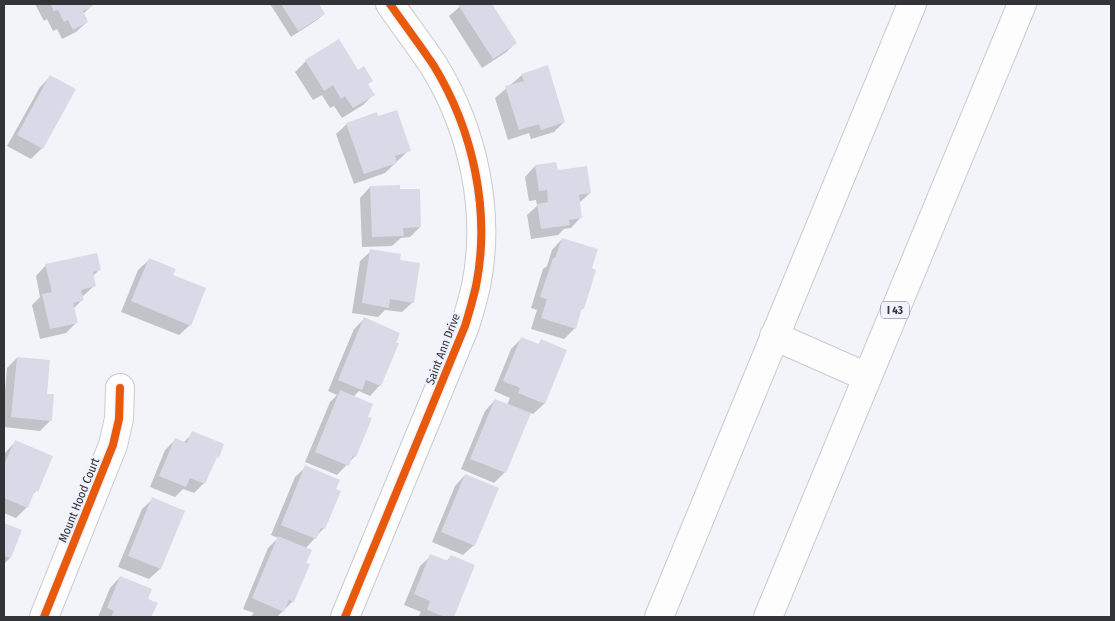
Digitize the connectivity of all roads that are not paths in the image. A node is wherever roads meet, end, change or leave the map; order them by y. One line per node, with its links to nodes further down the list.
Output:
1 (390, 4): 8 (main road, Saint Ann Drive)
2 (912, 4): 4 (main road)
3 (1022, 4): 5 (main road, I 43)
4 (774, 336): 5 (main road); 9 (main road)
5 (867, 377): 10 (main road, I 43)
6 (120, 388): 7 (main road, Mount Hood Court)
7 (44, 617)
8 (345, 617)
9 (659, 617)
10 (768, 617)

